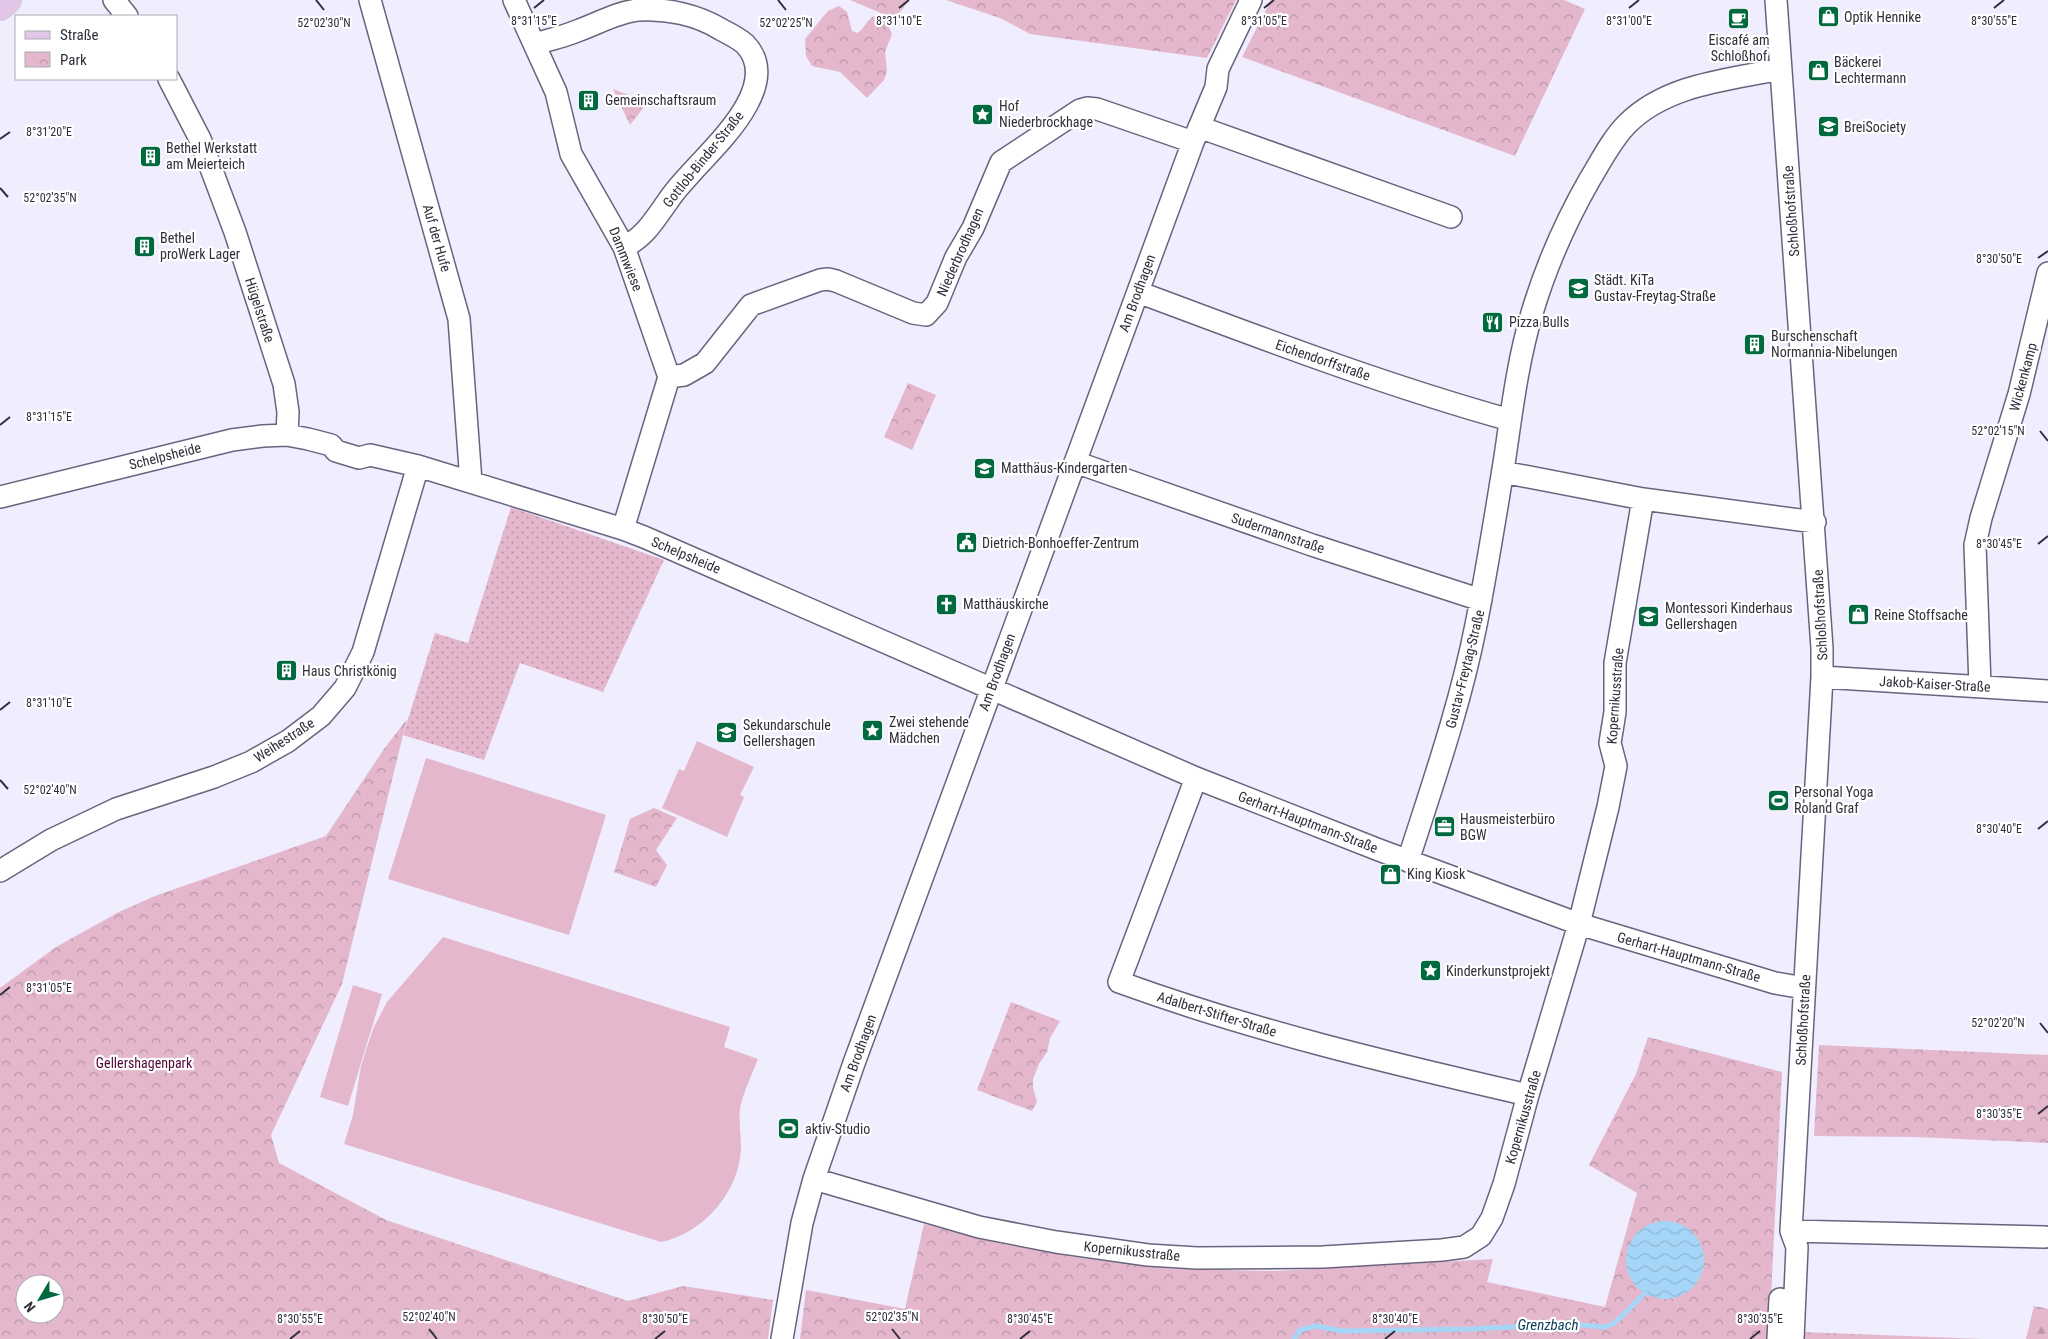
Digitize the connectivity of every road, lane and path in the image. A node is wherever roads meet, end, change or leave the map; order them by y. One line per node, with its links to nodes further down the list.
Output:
1 (7, 0): 7 (main road)
2 (114, 0): 8 (street)
3 (370, 0): 23 (street, Auf der Hufe)
4 (514, 0): 9 (street, Dammwiese)
5 (1252, 0): 12 (street, Am Brodhagen)
6 (1776, 0): 10 (street, Schloßhofstraße)
7 (0, 6)
8 (126, 15)
9 (534, 44): 14 (street, Dammwiese); 14 (street, Gottlob-Binder-Straße)
10 (1780, 70): 18 (street, Gustav-Freytag-Straße); 26 (street, Schloßhofstraße)
11 (170, 80): 19 (street, Hügelstraße)
12 (1196, 134): 13 (street); 16 (street, Am Brodhagen); 17 (street, Niederbrodhagen)
13 (1451, 217)
14 (624, 247): 17 (street, Dammwiese)
15 (2048, 273): 30 (street, Wickenkamp)
16 (1138, 292): 18 (street, Eichendorffstraße); 20 (street, Am Brodhagen)
17 (669, 377): 27 (street)
18 (1510, 420): 22 (street, Gustav-Freytag-Straße)
19 (287, 435): 21 (street, Schelpsheide); 24 (street, Schelpsheide)
20 (1075, 462): 28 (street, Sudermannstraße); 31 (street, Am Brodhagen)
21 (418, 466): 23 (street, Schelpsheide); 35 (street, Weihestraße)
22 (1502, 472): 25 (street); 28 (street, Gustav-Freytag-Straße)
23 (471, 482): 27 (street, Schelpsheide)
24 (0, 497)
25 (1643, 498): 26 (street); 36 (street, Kopernikusstraße)
26 (1814, 522): 29 (street, Schloßhofstraße)
27 (623, 529): 31 (street, Schelpsheide)
28 (1481, 600): 34 (street, Gustav-Freytag-Straße)
29 (1822, 677): 30 (street, Jakob-Kaiser-Straße); 37 (street, Schloßhofstraße)
30 (1980, 686): 32 (street, Jakob-Kaiser-Straße)
31 (991, 688): 33 (street, Gerhart-Hauptmann-Straße); 39 (street, Am Brodhagen)
32 (2048, 691)
33 (1196, 778): 34 (street, Gerhart-Hauptmann-Straße); 38 (street, Adalbert-Stifter-Straße)
34 (1408, 861): 36 (street, Gerhart-Hauptmann-Straße)
35 (0, 871)
36 (1579, 924): 37 (street, Gerhart-Hauptmann-Straße); 38 (street, Kopernikusstraße)
37 (1804, 988): 40 (street, Schloßhofstraße)
38 (1528, 1095): 39 (street, Kopernikusstraße)
39 (814, 1179): 42 (street, Am Brodhagen)
40 (1791, 1231): 41 (street); 43 (street, Schloßhofstraße); 44 (street, Schloßhofstraße)
41 (2045, 1237)
42 (782, 1339)
43 (1778, 1339)
44 (1793, 1339)

